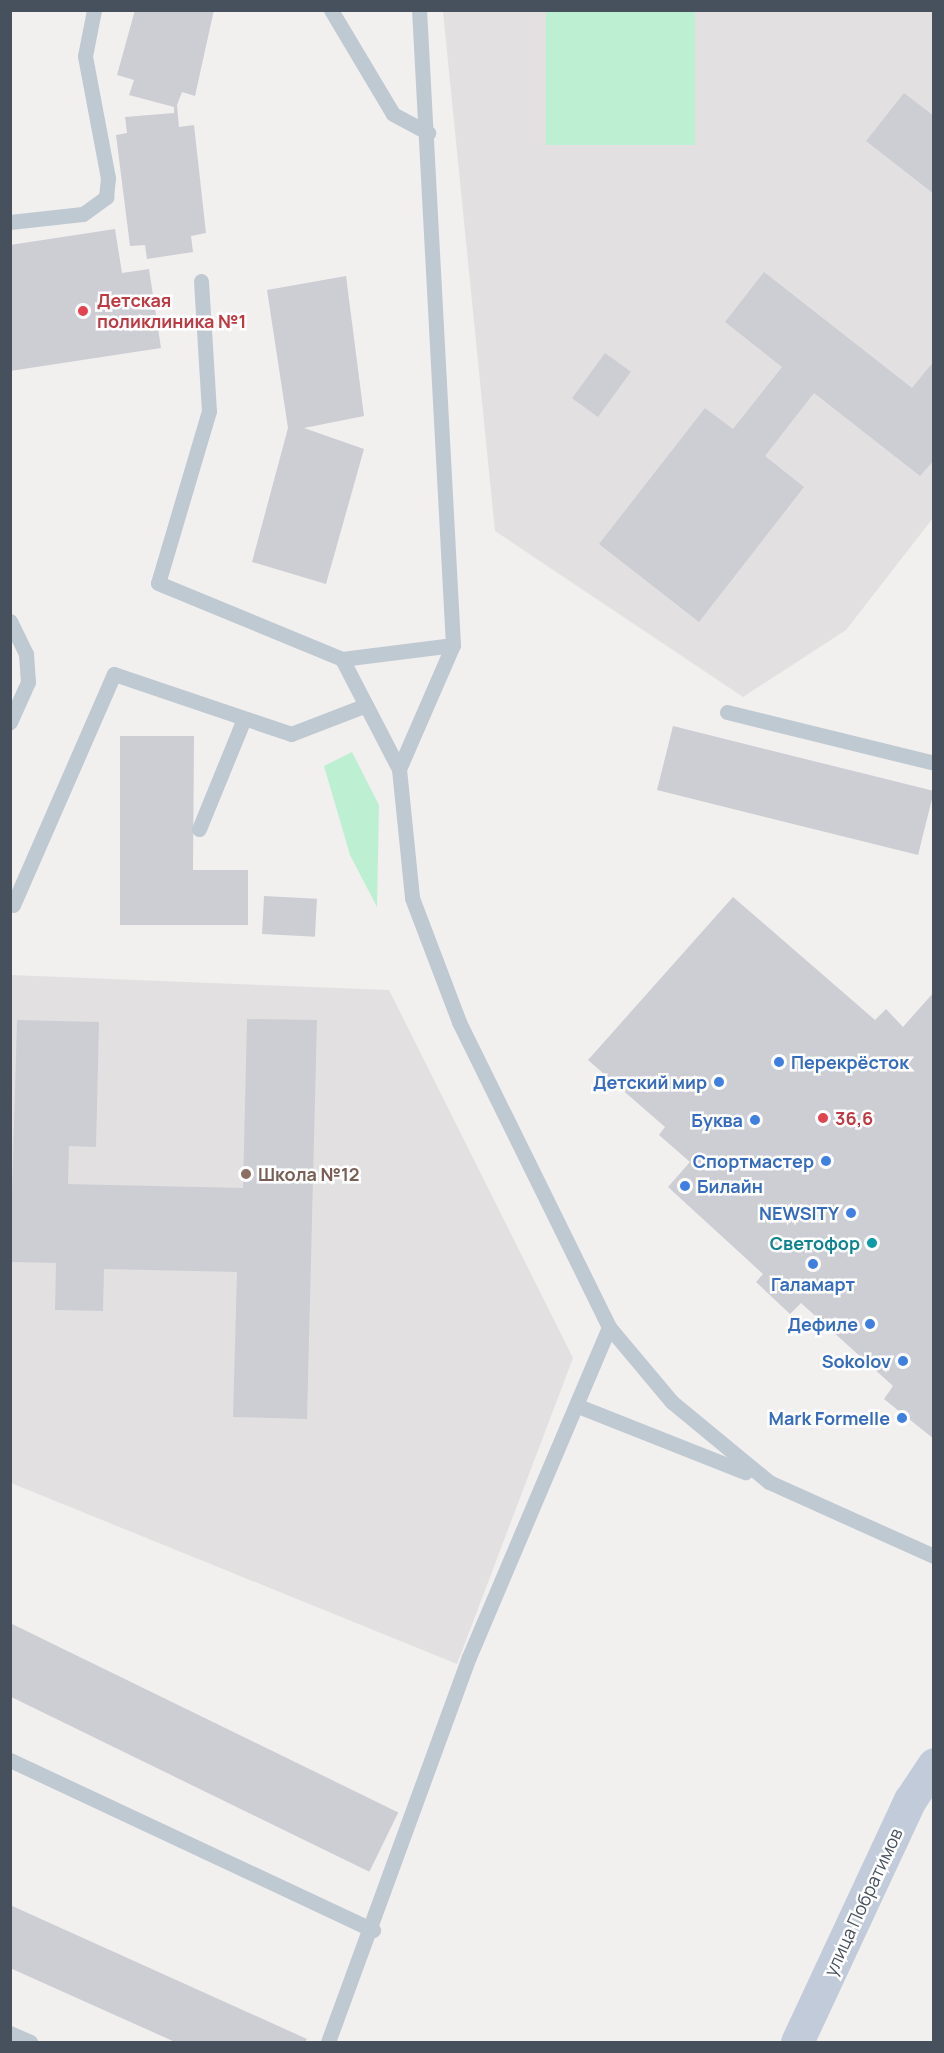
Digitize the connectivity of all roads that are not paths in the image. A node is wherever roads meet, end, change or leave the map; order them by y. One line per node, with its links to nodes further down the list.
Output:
1 (94, 10): 5 (lane)
2 (331, 10): 4 (lane)
3 (419, 10): 4 (lane)
4 (428, 133): 8 (lane)
5 (10, 222)
6 (201, 281): 9 (lane)
7 (10, 621): 13 (lane)
8 (453, 645): 9 (lane); 15 (lane)
9 (342, 659): 10 (lane)
10 (366, 705): 12 (lane); 15 (lane)
11 (727, 712): 14 (lane)
12 (244, 719): 16 (lane); 17 (lane)
13 (10, 722)
14 (933, 763)
15 (399, 769): 18 (lane)
16 (199, 829)
17 (13, 905)
18 (609, 1327): 19 (lane); 20 (lane)
19 (578, 1406): 20 (lane); 24 (lane)
20 (769, 1482): 21 (lane)
21 (933, 1556)
22 (10, 1760): 24 (lane)
23 (933, 1764): 28 (street, улица Побратимов)
24 (373, 1930): 27 (lane)
25 (10, 2033): 26 (lane)
26 (30, 2043)
27 (328, 2043)
28 (797, 2043)

